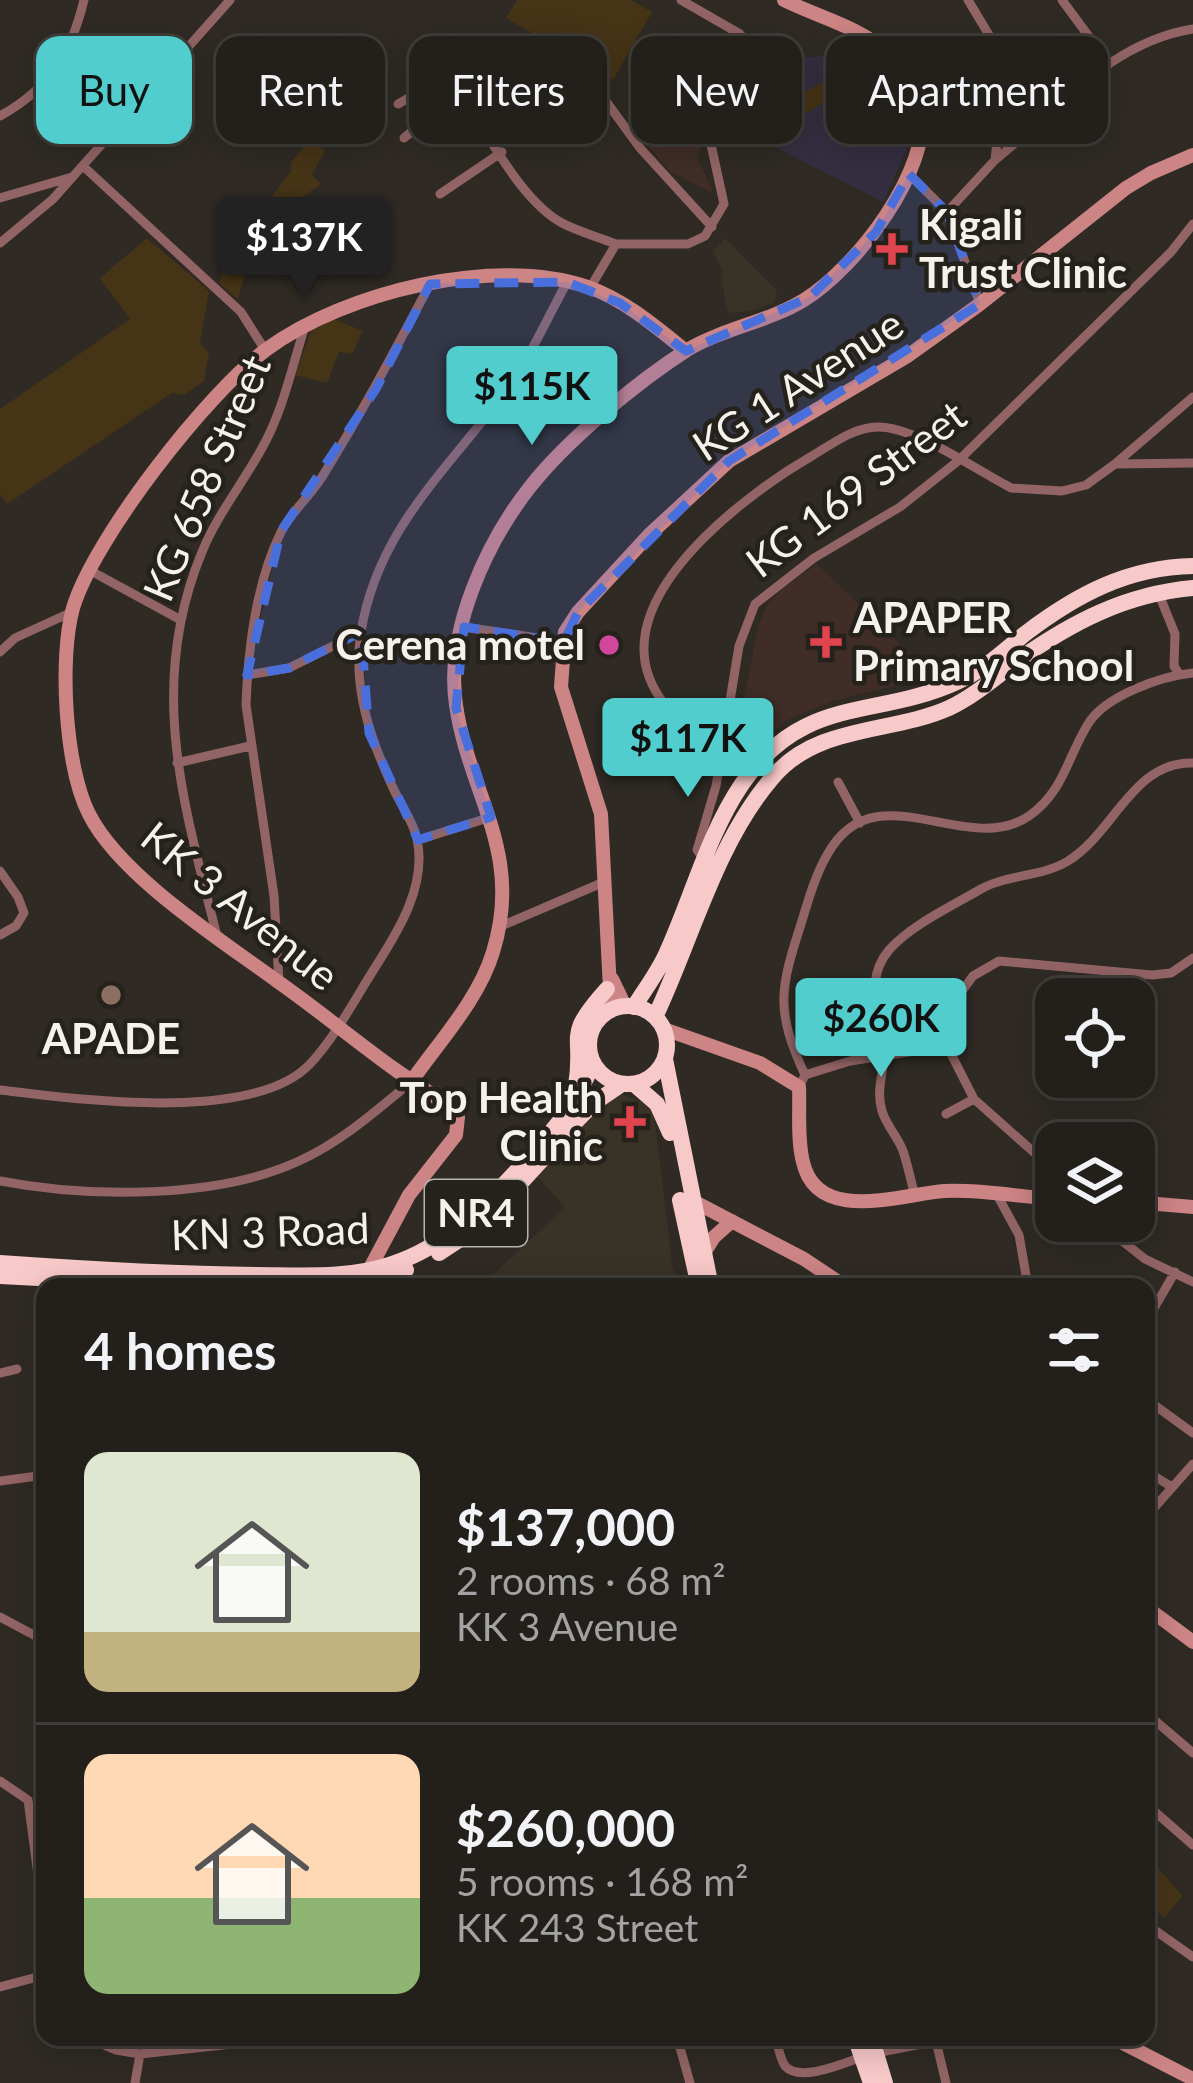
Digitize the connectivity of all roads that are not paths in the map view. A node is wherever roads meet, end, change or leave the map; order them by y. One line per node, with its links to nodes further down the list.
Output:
1 (83, 0): 13 (street)
2 (230, 0): 21 (street)
3 (681, 0): 28 (street)
4 (784, 0): 22 (street)
5 (968, 0): 20 (street)
6 (1062, 0): 8 (street)
7 (1193, 29): 9 (street)
8 (1089, 36)
9 (1108, 60)
10 (409, 98): 12 (street)
11 (607, 103): 28 (street)
12 (398, 104)
13 (0, 116)
14 (409, 134): 15 (street)
15 (404, 138)
16 (496, 144): 18 (street)
17 (1014, 144): 20 (street)
18 (502, 152): 24 (street); 30 (street)
19 (1193, 155): 34 (street, KG 1 Avenue)
20 (995, 160): 26 (street)
21 (83, 166): 23 (street); 36 (street)
22 (909, 174): 26 (street); 37 (street)
23 (72, 177): 25 (street); 29 (street)
24 (440, 194)
25 (0, 198)
26 (947, 212): 34 (street)
27 (1193, 224): 39 (street, KG 169 Street)
28 (712, 227): 30 (street)
29 (0, 243)
30 (616, 244): 33 (street)
31 (567, 282): 32 (street, KK 3 Avenue); 33 (street, KK 3 Avenue); 49 (street)
32 (430, 284): 35 (street, KK 3 Avenue); 54 (street)
33 (590, 288): 37 (street, KK 3 Avenue)
34 (980, 304): 50 (street, KG 1 Avenue)
35 (305, 326): 36 (street, KK 3 Avenue); 46 (street, KG 658 Street)
36 (266, 350): 43 (street, KK 3 Avenue)
37 (686, 351): 48 (street)
38 (1193, 398): 41 (street)
39 (958, 461): 41 (street); 56 (street, KG 169 Street); 56 (street)
40 (1193, 463): 41 (street)
41 (1115, 464)
42 (1193, 566): 63 (highway)
43 (91, 571): 46 (street); 47 (street, KK 3 Avenue)
44 (1193, 588): 45 (highway)
45 (1158, 592): 53 (street); 63 (highway)
46 (179, 619): 57 (street, KG 658 Street)
47 (71, 620): 51 (street); 68 (street, KK 3 Avenue)
48 (464, 626): 50 (street); 60 (street)
49 (361, 632): 54 (street); 62 (street)
50 (564, 642): 65 (street)
51 (0, 652)
52 (1193, 673): 53 (street)
53 (1180, 674): 61 (street)
54 (247, 675): 55 (street)
55 (250, 746): 57 (street); 72 (street)
56 (721, 760): 63 (street, KG 169 Street)
57 (177, 763): 68 (street, KG 658 Street)
58 (1193, 763): 78 (street)
59 (838, 782): 61 (street)
60 (491, 817): 62 (street); 66 (street)
61 (860, 823): 81 (street)
62 (418, 839): 76 (street)
63 (712, 862): 70 (highway)
64 (0, 871): 67 (street)
65 (604, 882): 66 (street); 71 (street)
66 (499, 927): 82 (street)
67 (0, 934)
68 (218, 940): 72 (street, KK 3 Avenue)
69 (1193, 958): 77 (street)
70 (672, 959): 74 (highway); 75 (highway)
71 (608, 963): 73 (street); 74 (street)
72 (279, 982): 76 (street, KK 3 Avenue)
73 (607, 989): 74 (street); 87 (highway)
74 (623, 1007): 75 (highway); 80 (highway)
75 (660, 1023): 79 (highway); 81 (street)
76 (337, 1027): 82 (street, KK 3 Avenue); 84 (street)
77 (947, 1046): 78 (street); 85 (street)
78 (884, 1057): 81 (street); 91 (street)
79 (665, 1058): 83 (highway); 93 (highway)
80 (592, 1062): 83 (highway); 87 (highway)
81 (802, 1081): 91 (street)
82 (411, 1082): 89 (street); 97 (street, KK 3 Avenue)
83 (628, 1084): 87 (highway); 107 (highway)
84 (0, 1090)
85 (974, 1099): 86 (street); 88 (street)
86 (946, 1114)
87 (566, 1122): 101 (highway, KN 3 Road / NR4); 104 (highway, KN 3 Road / NR4)
88 (1035, 1153)
89 (0, 1180)
90 (996, 1193): 91 (street); 92 (street); 110 (street)
91 (915, 1196)
92 (1035, 1197)
93 (692, 1200): 96 (street); 99 (highway)
94 (1155, 1204): 95 (street)
95 (1193, 1207)
96 (732, 1221): 99 (street); 109 (street)
97 (384, 1238): 101 (street); 104 (street, KK 3 Avenue)
98 (1124, 1242): 102 (street)
99 (704, 1253): 108 (highway)
100 (0, 1263): 104 (highway, KN 3 Road / NR4)
101 (391, 1265): 104 (highway, KN 3 Road / NR4)
102 (1175, 1272): 111 (street); 112 (street)
103 (0, 1276): 105 (highway, KN 3 Road)
104 (369, 1277): 106 (highway, KN 3 Road / NR4)
105 (38, 1278)
106 (366, 1278)
107 (697, 1278)
108 (709, 1278)
109 (832, 1278)
110 (1026, 1278)
111 (1193, 1282)
112 (1155, 1306)
113 (16, 1369): 114 (street)
114 (0, 1373)
115 (1155, 1406): 116 (street)
116 (1193, 1433)
117 (1193, 1464): 121 (street)
118 (36, 1476): 120 (street)
119 (1155, 1477): 121 (street)
120 (0, 1481)
121 (1172, 1487): 122 (street)
122 (1155, 1507)
123 (1155, 1614): 126 (street)
124 (0, 1617): 125 (street)
125 (36, 1636)
126 (1193, 1642)
127 (1155, 1721): 128 (street)
128 (1193, 1753)
129 (0, 1780): 131 (street)
130 (36, 1799): 131 (street)
131 (28, 1800): 134 (street)
132 (1155, 1812): 133 (street)
133 (1193, 1845)
134 (36, 1860)
135 (1155, 1930): 136 (street)
136 (1193, 1957)
137 (36, 1977): 138 (street)
138 (0, 1987)
139 (107, 2046): 146 (street)
140 (214, 2046): 146 (street)
141 (680, 2046): 149 (street)
142 (778, 2046): 145 (street)
143 (942, 2046): 152 (street)
144 (1129, 2046): 147 (street)
145 (870, 2049): 150 (highway); 151 (highway)
146 (140, 2054): 148 (street)
147 (1193, 2078)
148 (135, 2083)
149 (690, 2083)
150 (871, 2083)
151 (885, 2083)
152 (946, 2083)

